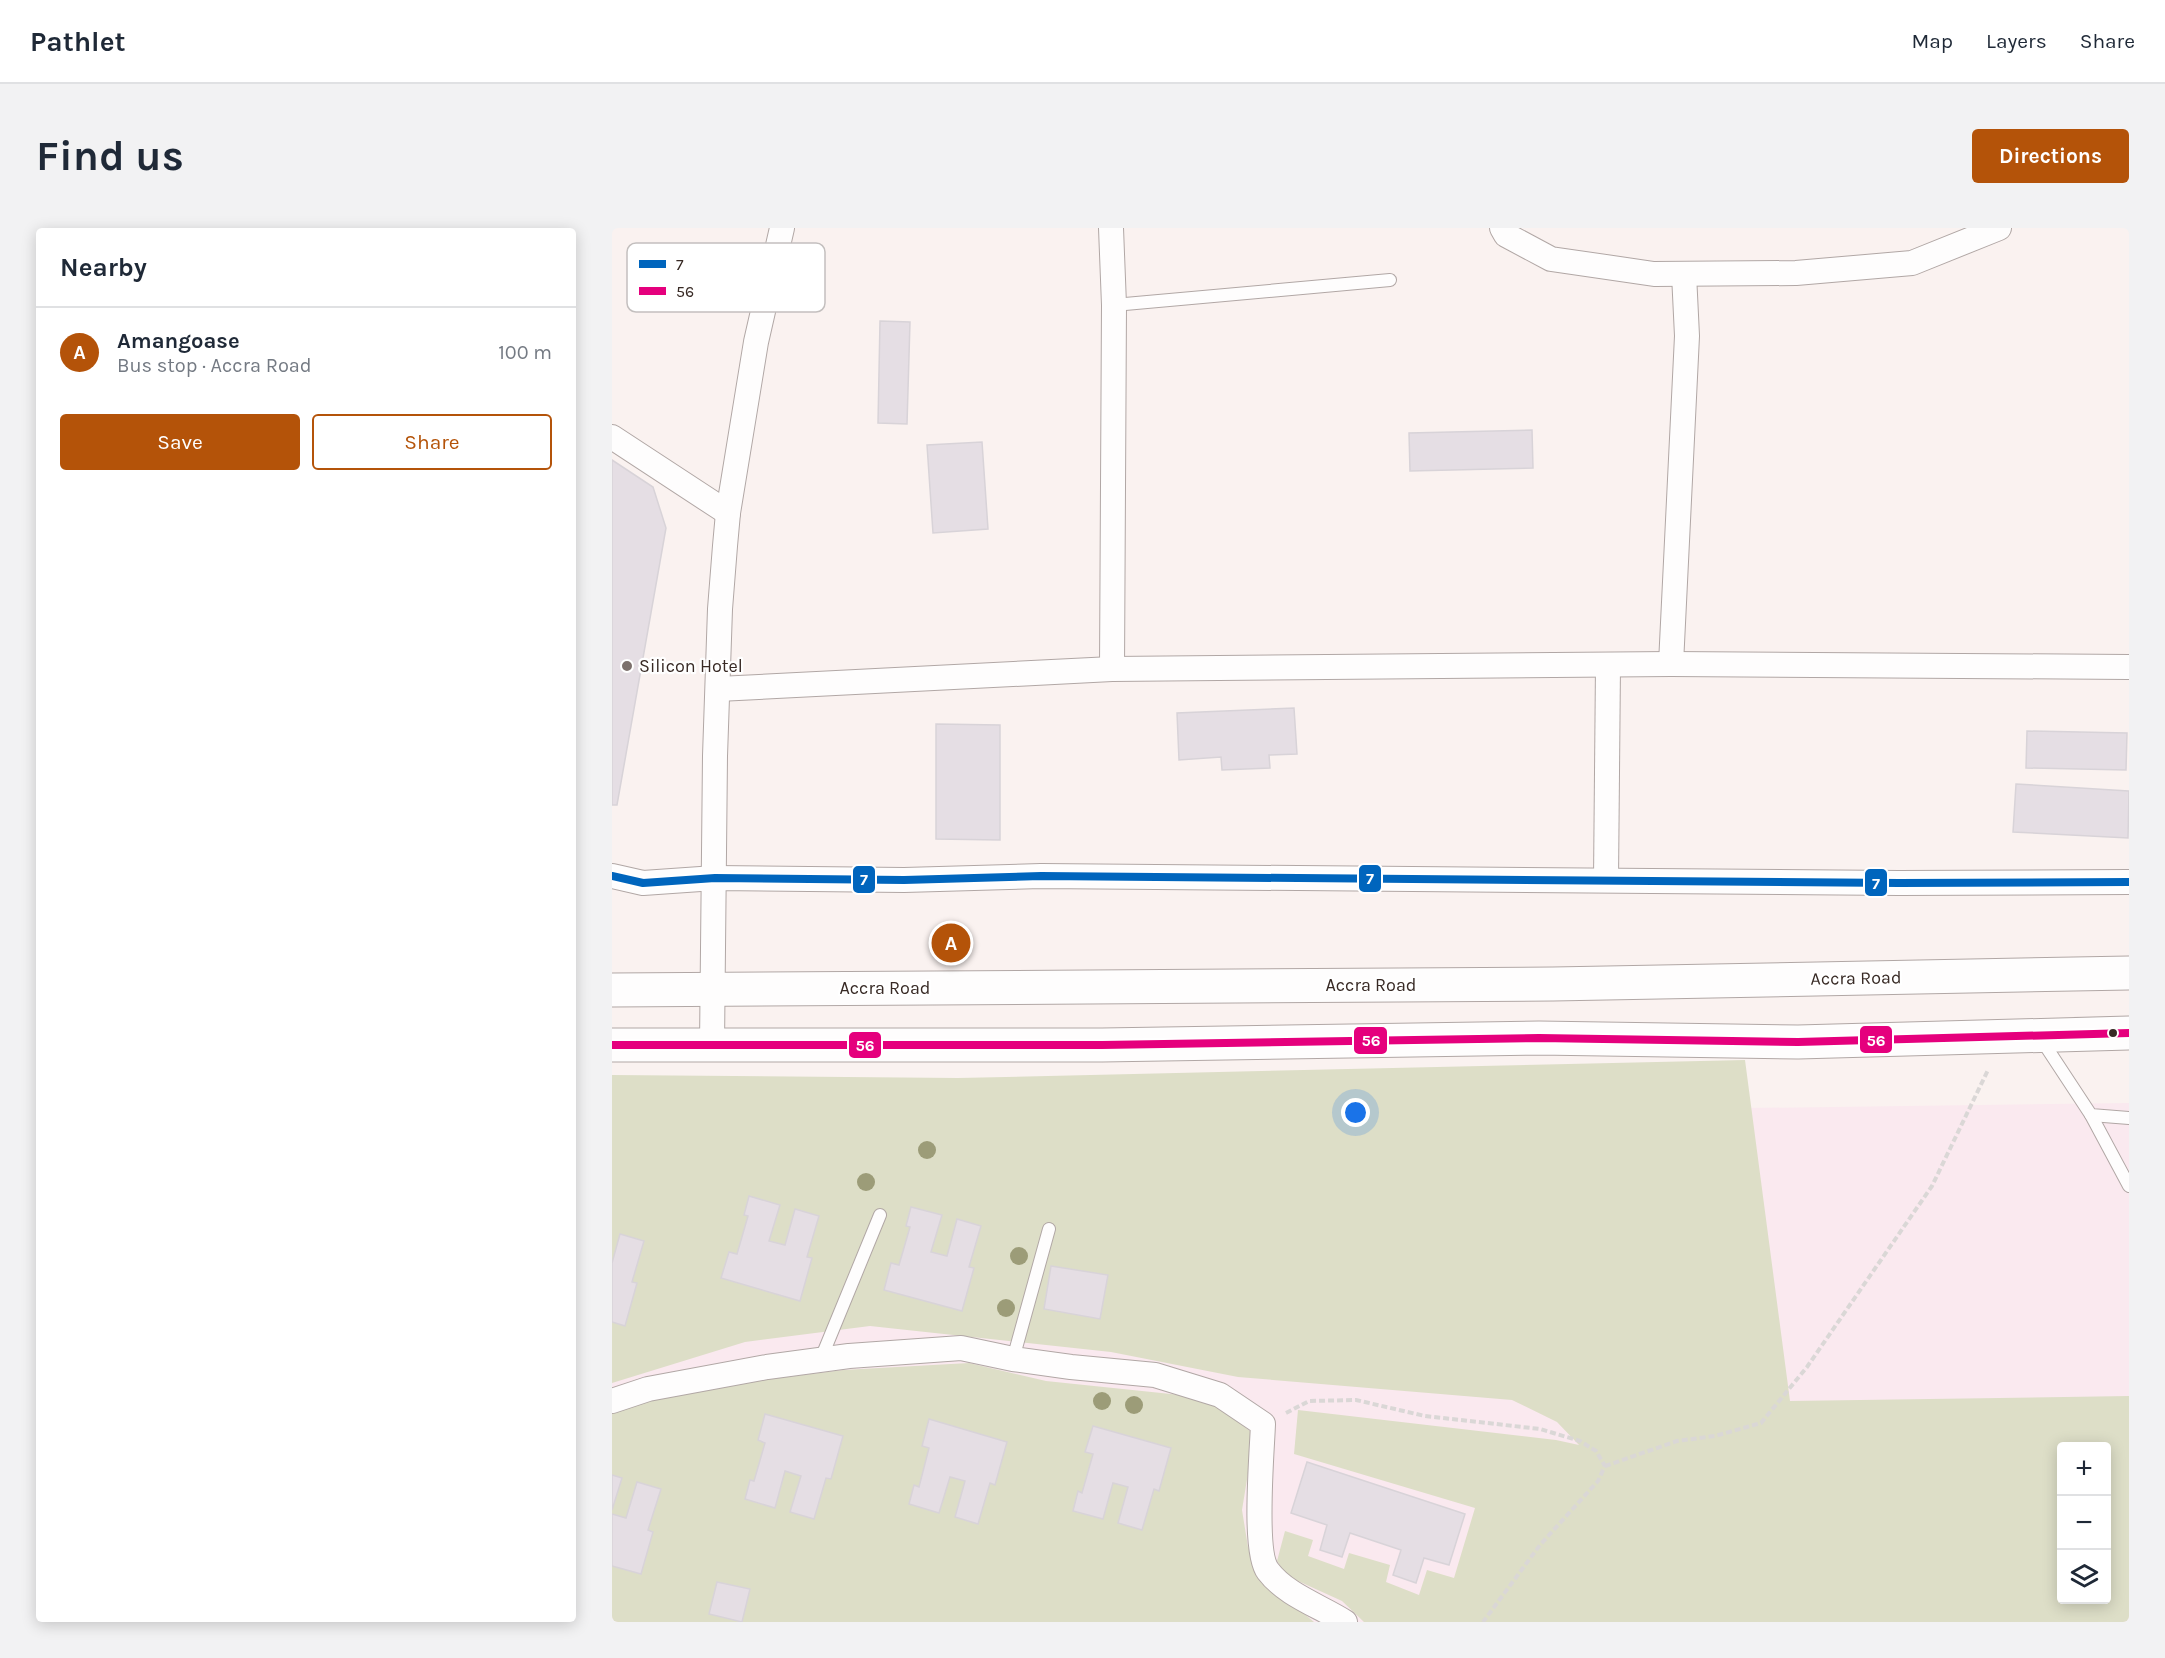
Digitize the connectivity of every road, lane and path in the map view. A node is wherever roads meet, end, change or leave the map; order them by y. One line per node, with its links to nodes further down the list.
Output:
1 (782, 228): 5 (street)
2 (1111, 228): 8 (street)
3 (1502, 228): 6 (street)
4 (1999, 228): 6 (street)
5 (779, 243)
6 (1684, 274): 12 (street)
7 (1390, 280): 8 (lane)
8 (1114, 305): 15 (street)
9 (763, 312): 11 (street)
10 (612, 437): 11 (street)
11 (728, 513): 16 (street)
12 (1671, 664): 13 (street); 14 (street)
13 (1608, 665): 15 (street); 19 (street)
14 (2129, 667)
15 (1112, 669): 16 (street)
16 (718, 690): 18 (street)
17 (612, 876): 18 (street)
18 (715, 878): 19 (street); 22 (street)
19 (1606, 880): 20 (street)
20 (2129, 882)
21 (2129, 973): 22 (highway, Accra Road)
22 (712, 989): 23 (highway, Accra Road); 28 (street)
23 (612, 990)
24 (2129, 1033): 25 (highway)
25 (2039, 1035): 26 (highway); 29 (lane)
26 (2004, 1036): 28 (highway); 38 (path)
27 (612, 1045): 28 (highway)
28 (712, 1045)
29 (2091, 1115): 30 (lane); 31 (lane)
30 (2129, 1118)
31 (2129, 1186)
32 (880, 1215): 35 (lane)
33 (1049, 1229): 34 (lane)
34 (1013, 1359): 35 (street); 37 (street)
35 (820, 1361): 36 (street)
36 (612, 1401)
37 (1263, 1424): 38 (path); 39 (street)
38 (1605, 1466): 40 (path)
39 (1345, 1622)
40 (1483, 1622)

